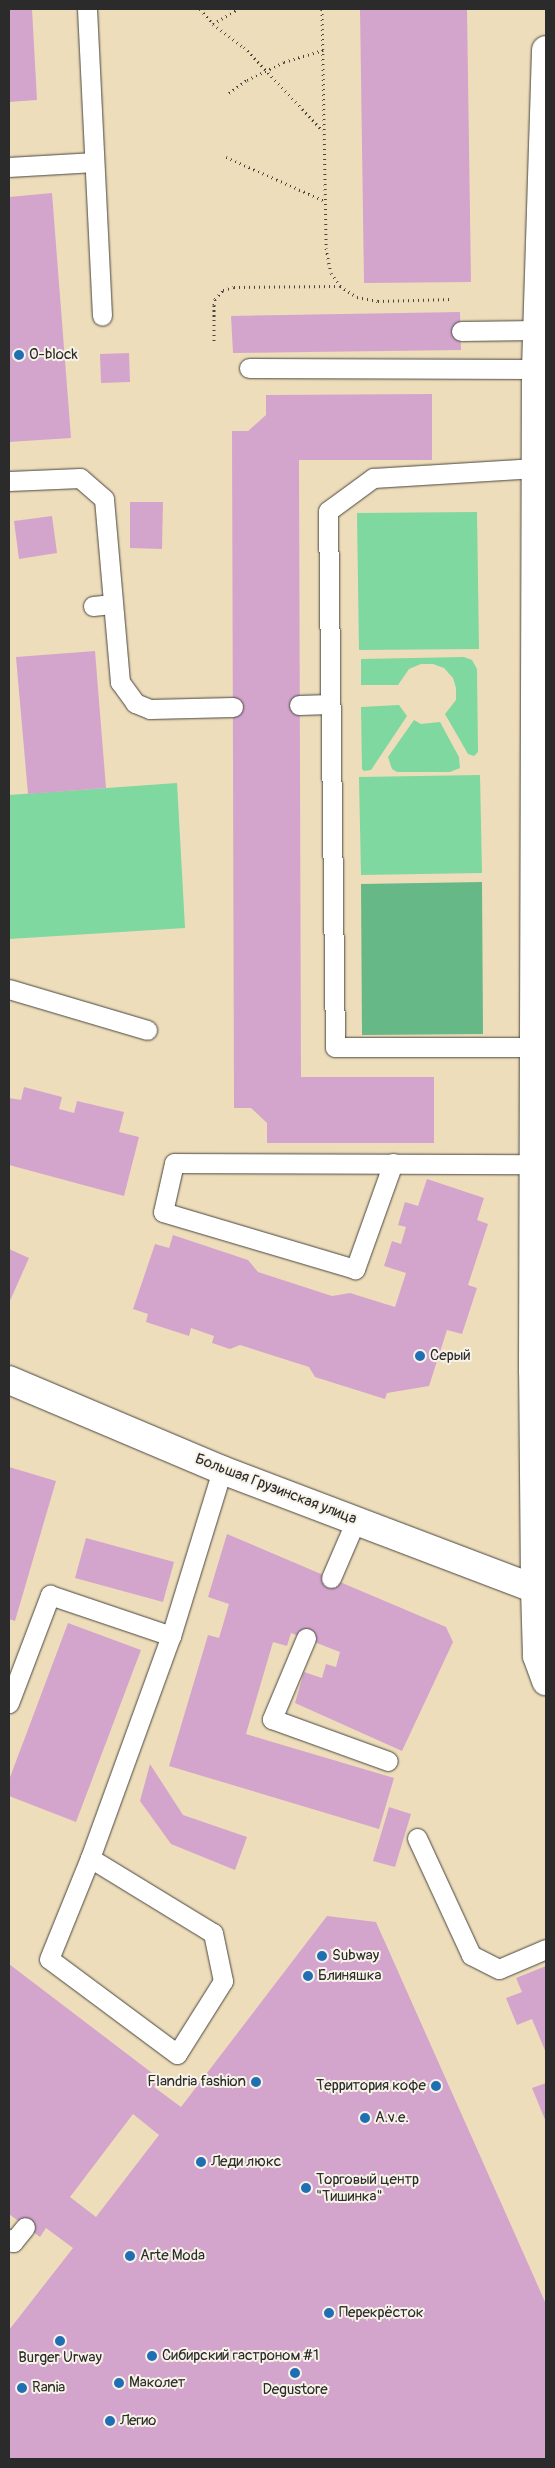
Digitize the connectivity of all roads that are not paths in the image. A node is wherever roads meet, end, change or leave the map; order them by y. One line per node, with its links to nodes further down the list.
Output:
1 (87, 9): 3 (lane)
2 (546, 50): 5 (street)
3 (94, 162): 4 (lane); 6 (lane)
4 (9, 167)
5 (543, 255): 7 (street)
6 (102, 316)
7 (538, 330): 8 (lane); 10 (street)
8 (461, 331)
9 (249, 368): 10 (lane)
10 (536, 369): 11 (street)
11 (536, 468): 15 (lane); 19 (street)
12 (9, 481): 13 (lane)
13 (113, 604): 14 (lane); 17 (lane)
14 (93, 606)
15 (330, 704): 16 (lane); 21 (lane)
16 (299, 705)
17 (232, 707)
18 (9, 989): 20 (lane)
19 (540, 1014): 21 (street)
20 (147, 1030)
21 (534, 1047): 23 (street)
22 (393, 1163): 22 (lane); 23 (lane)
23 (533, 1164): 24 (street)
24 (539, 1371): 29 (street)
25 (9, 1380): 26 (street, Большая Грузинская улица)
26 (222, 1470): 27 (street, Большая Грузинская улица); 30 (lane)
27 (356, 1520): 28 (lane); 29 (street, Большая Грузинская улица)
28 (332, 1578)
29 (541, 1591): 32 (street)
30 (171, 1636): 33 (lane); 36 (lane)
31 (306, 1638): 34 (lane)
32 (546, 1681)
33 (9, 1703)
34 (388, 1761)
35 (417, 1838): 37 (lane)
36 (90, 1858): 36 (lane)
37 (546, 1948)
38 (25, 2227): 39 (lane)
39 (9, 2239)

